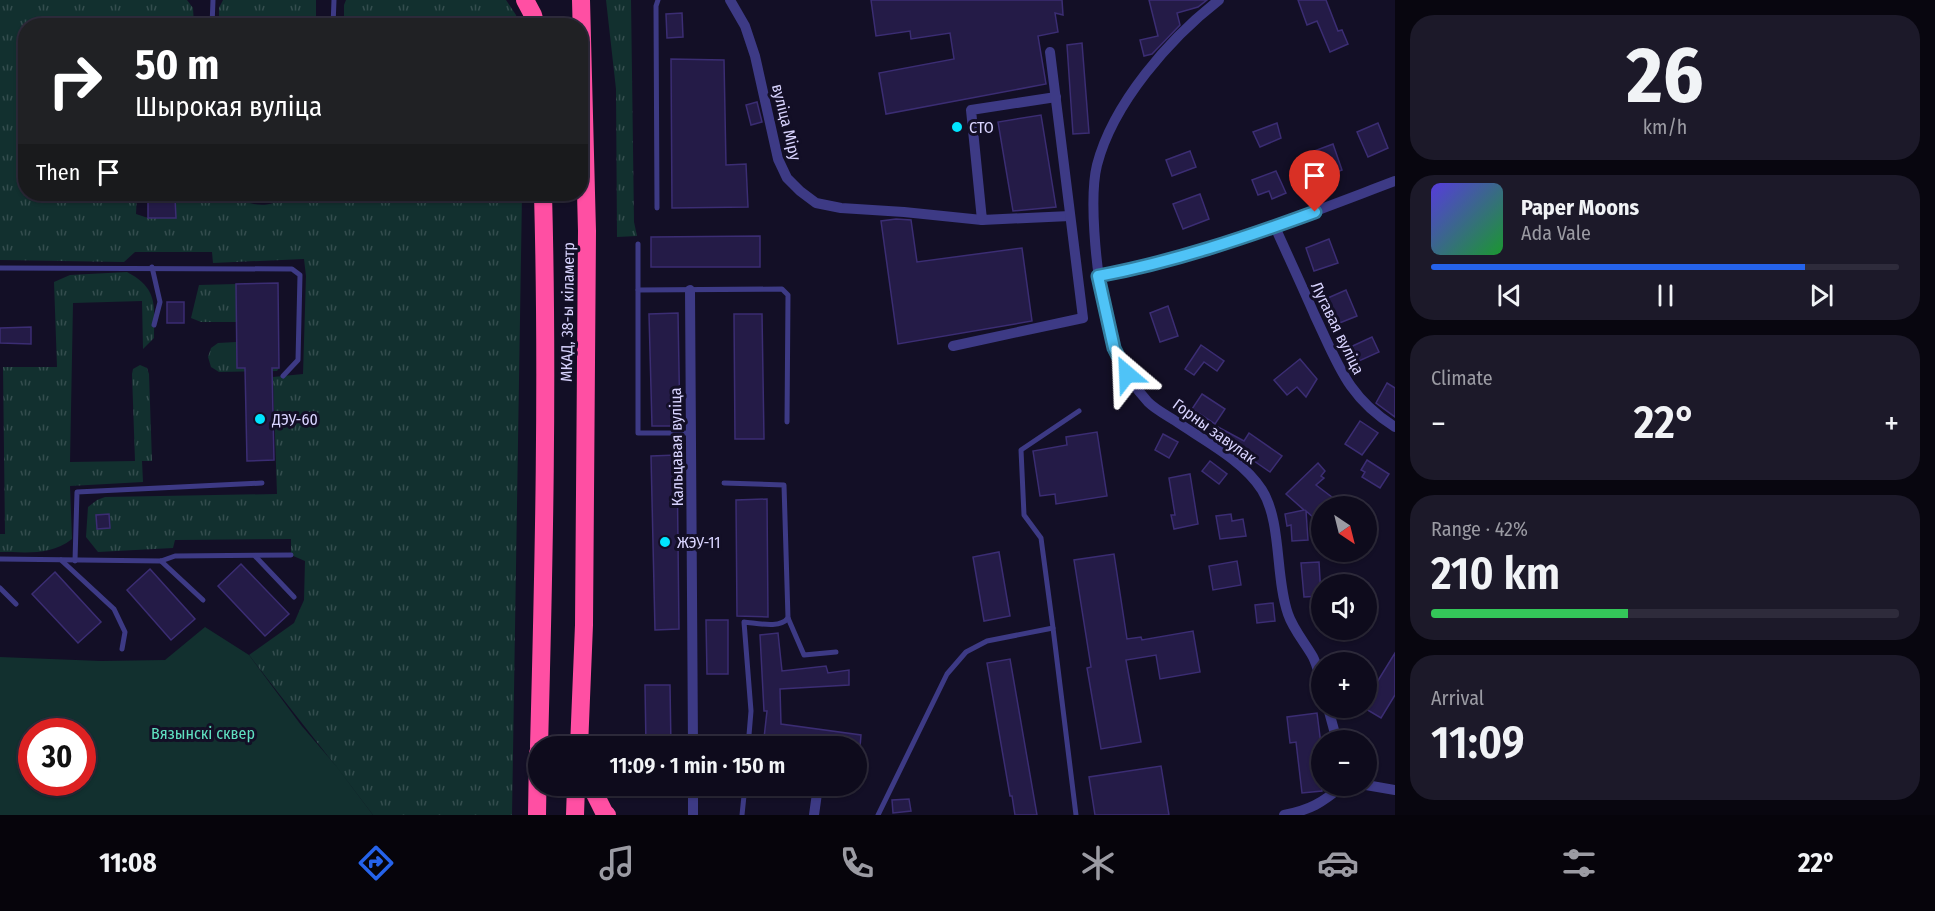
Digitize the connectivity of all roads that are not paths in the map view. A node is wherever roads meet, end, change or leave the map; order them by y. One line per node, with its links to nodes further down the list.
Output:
1 (213, 0): 8 (lane)
2 (334, 0): 9 (lane)
3 (525, 0): 10 (highway)
4 (539, 0): 11 (highway)
5 (658, 0): 17 (lane)
6 (730, 0): 19 (street, вуліца Міру)
7 (1219, 0): 24 (street, Горны завулак)
8 (212, 18)
9 (333, 18)
10 (534, 18)
11 (538, 18)
12 (1050, 52): 13 (street)
13 (1056, 97): 18 (street); 19 (street)
14 (1395, 182): 20 (street)
15 (543, 201): 51 (highway, МКАД, 38-ы кіламетр)
16 (586, 201): 52 (highway, МКАД, 38-ы кіламетр)
17 (657, 208)
18 (1070, 216): 19 (street, вуліца Міру); 28 (street)
19 (982, 220)
20 (1275, 227): 24 (street); 32 (street, Лугавая вуліца)
21 (638, 244): 25 (lane)
22 (152, 267): 23 (lane); 27 (lane); 29 (lane)
23 (0, 268)
24 (1098, 276): 50 (street, Горны завулак)
25 (638, 290): 26 (lane); 33 (lane)
26 (690, 290): 31 (lane); 33 (street, Кальцавая вуліца)
27 (154, 325)
28 (953, 346)
29 (283, 375)
30 (1079, 411): 47 (lane)
31 (787, 422)
32 (1395, 427)
33 (690, 433): 53 (street, Кальцавая вуліца)
34 (262, 483): 40 (lane)
35 (723, 483): 46 (lane)
36 (291, 555): 37 (lane)
37 (255, 556): 41 (lane); 43 (lane)
38 (0, 559): 39 (lane)
39 (61, 560): 40 (lane); 48 (lane)
40 (75, 561): 41 (lane)
41 (161, 561): 44 (lane)
42 (0, 588): 45 (lane)
43 (294, 597)
44 (203, 600)
45 (16, 604)
46 (788, 618): 49 (lane); 54 (lane)
47 (1053, 628): 70 (lane); 71 (lane)
48 (122, 648)
49 (836, 652)
50 (1311, 654)
51 (539, 736)
52 (579, 736)
53 (693, 736)
54 (749, 736)
55 (1377, 787): 56 (street)
56 (1395, 790)
57 (537, 796): 64 (highway)
58 (575, 796): 65 (highway)
59 (596, 796): 66 (highway)
60 (693, 796): 67 (street)
61 (744, 796): 68 (lane)
62 (817, 796): 69 (street)
63 (1330, 796): 72 (street)
64 (537, 815)
65 (574, 815)
66 (607, 815)
67 (693, 815)
68 (742, 815)
69 (814, 815)
70 (878, 815)
71 (1076, 815)
72 (1284, 815)

